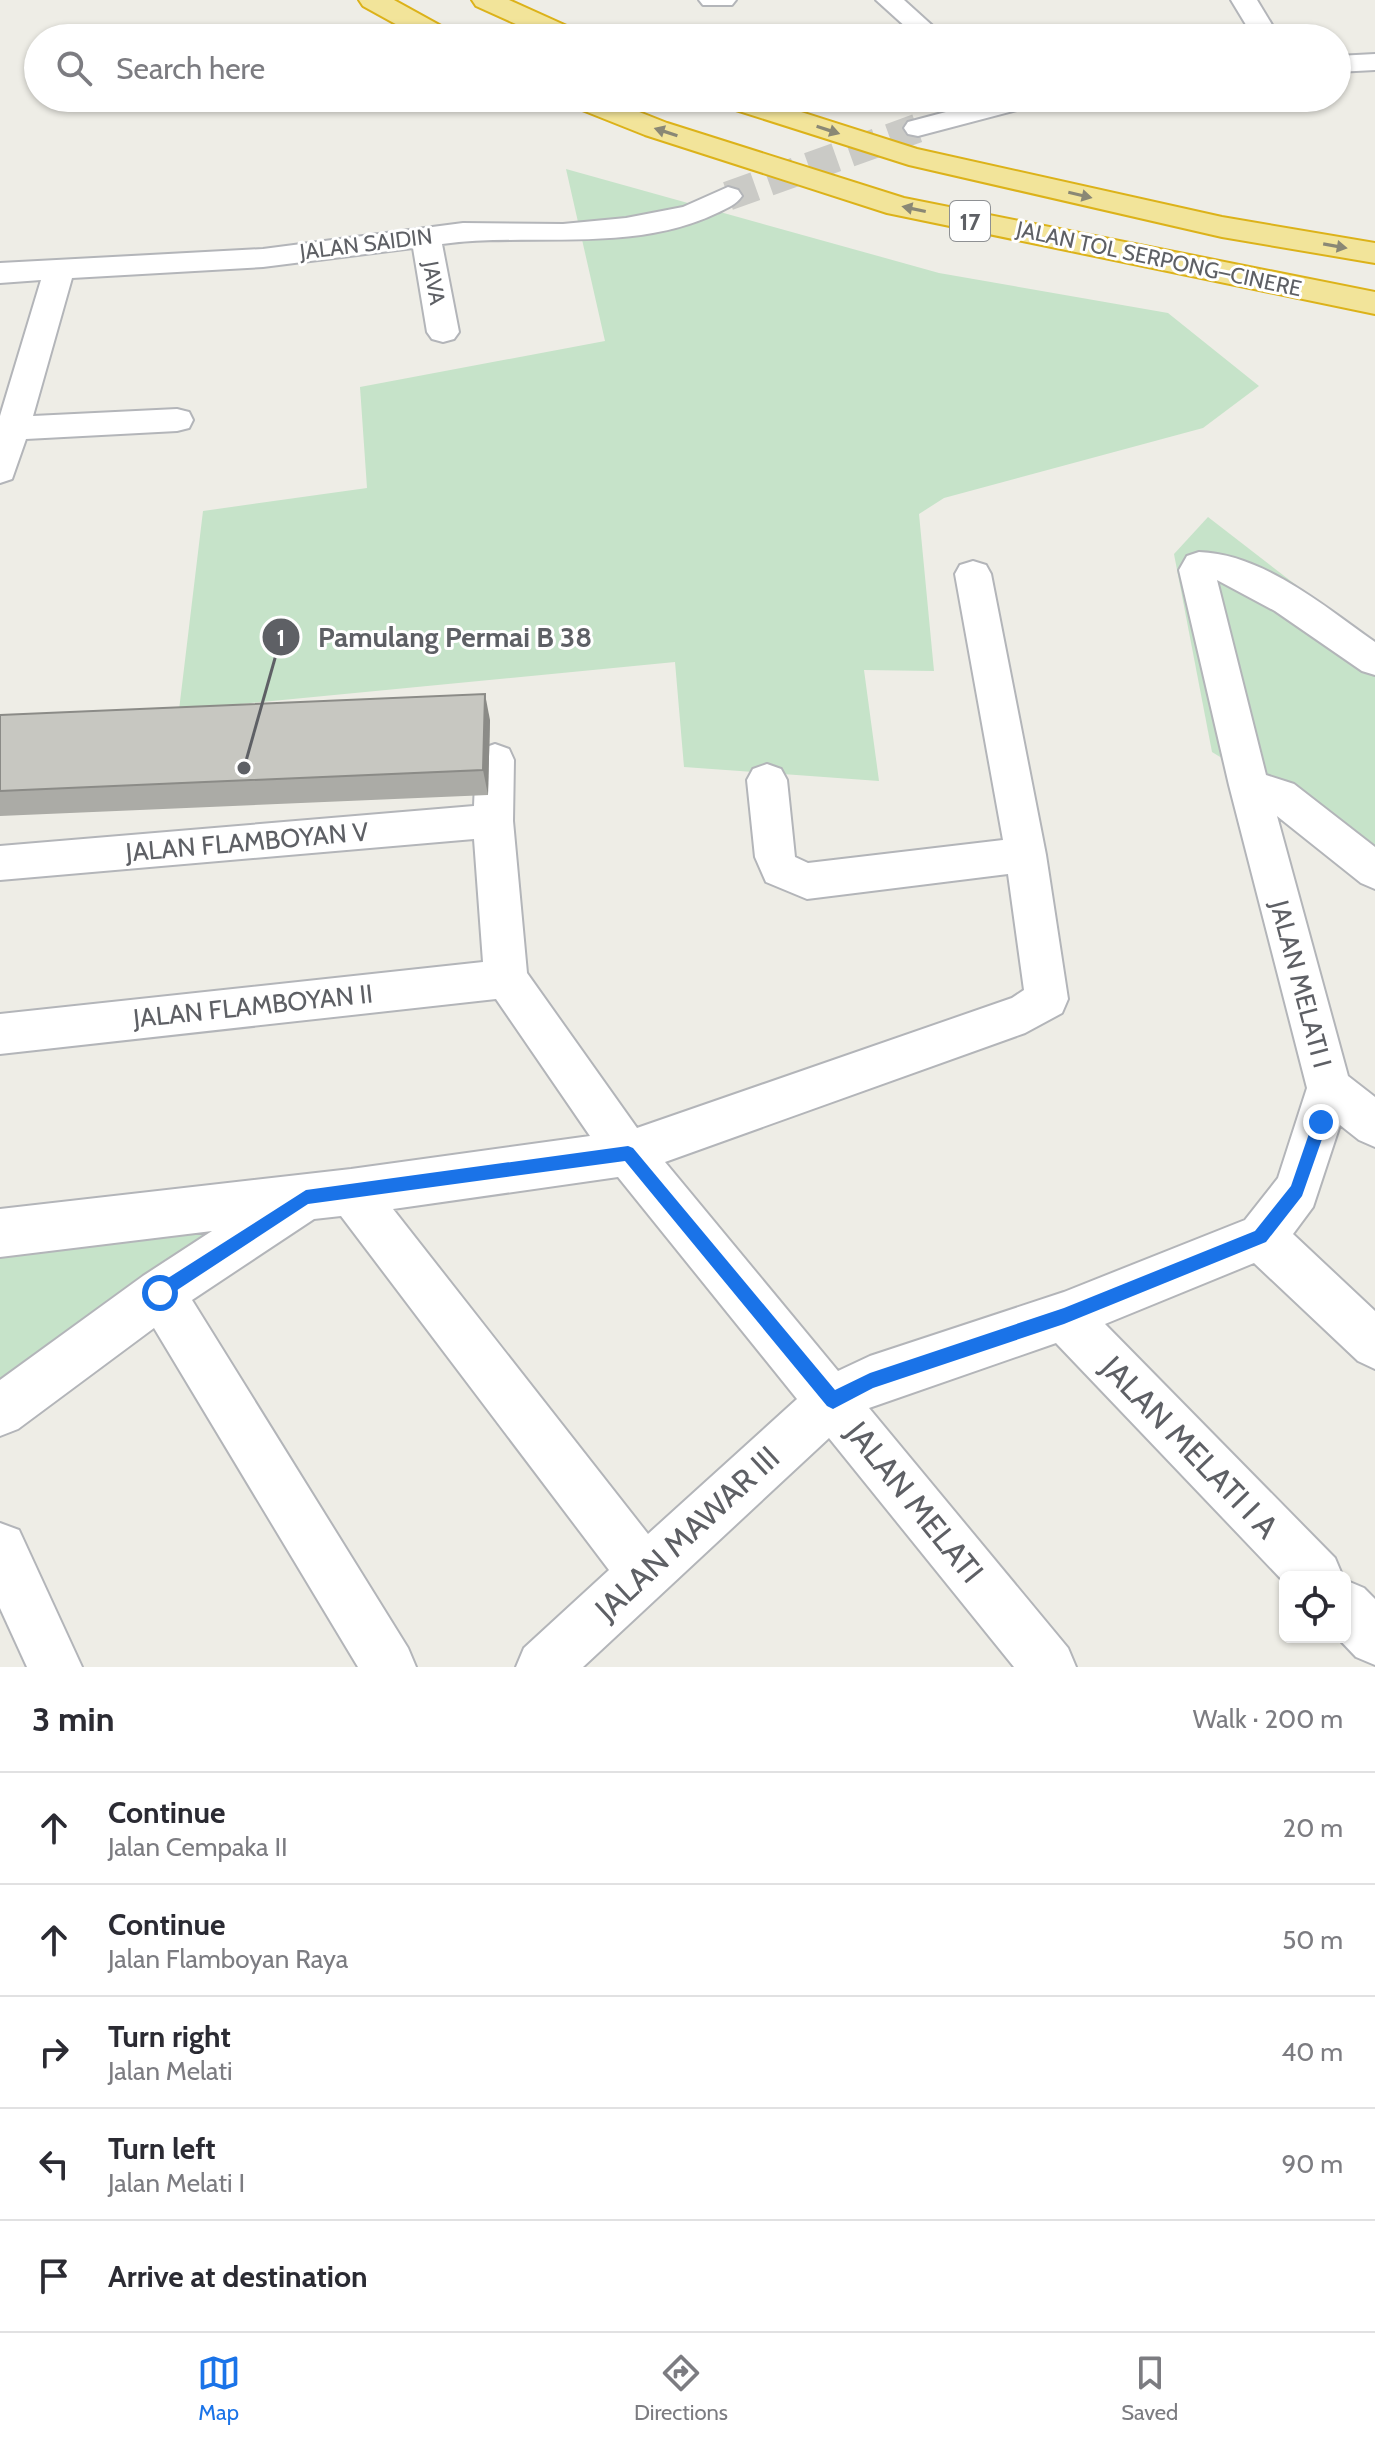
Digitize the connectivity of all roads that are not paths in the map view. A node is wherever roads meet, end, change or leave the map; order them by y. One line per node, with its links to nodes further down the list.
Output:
1 (373, 0): 7 (highway)
2 (486, 0): 8 (highway)
3 (712, 0): 4 (street)
4 (723, 0)
5 (889, 0): 9 (street)
6 (1244, 0): 10 (street)
7 (417, 24)
8 (539, 24)
9 (917, 24)
10 (1259, 24)
11 (1375, 62): 12 (street)
12 (1351, 63)
13 (613, 112): 22 (highway, JALAN TOL SERPONG–CINERE / 17, one-way to 13)
14 (771, 112): 19 (highway, JALAN TOL SERPONG–CINERE / 17, one-way to 19)
15 (973, 112): 16 (street)
16 (918, 128)
17 (728, 196): 18 (street, JALAN SAIDIN)
18 (426, 235): 20 (street, JALAN SAIDIN); 23 (street, JAVA)
19 (1375, 253)
20 (60, 268): 21 (street, JALAN SAIDIN); 25 (street)
21 (0, 273)
22 (1375, 303)
23 (443, 332)
24 (177, 420): 25 (street)
25 (12, 428): 26 (street)
26 (0, 471)
27 (973, 574): 33 (street)
28 (1375, 661): 31 (street, JALAN MELATI I)
29 (495, 760): 32 (street)
30 (767, 780): 33 (street)
31 (1249, 785): 35 (street); 38 (street, JALAN MELATI I)
32 (493, 821): 34 (street, JALAN FLAMBOYAN V); 36 (street)
33 (1026, 855): 40 (street)
34 (0, 863)
35 (1375, 871)
36 (506, 979): 37 (street, JALAN FLAMBOYAN II); 40 (street, JALAN MELATI)
37 (0, 1034)
38 (1329, 1088): 39 (street); 43 (street, JALAN MELATI I)
39 (1375, 1125)
40 (628, 1153): 41 (street); 47 (street, JALAN MELATI)
41 (328, 1195): 42 (street); 44 (street); 51 (street)
42 (0, 1233)
43 (1261, 1237): 45 (street); 46 (street)
44 (160, 1293): 48 (street); 56 (street)
45 (1064, 1316): 47 (street); 50 (street, JALAN MELATI I A)
46 (1375, 1344)
47 (833, 1400): 51 (street, JALAN MAWAR III); 54 (street, JALAN MELATI)
48 (0, 1411)
49 (0, 1549): 55 (street)
50 (1310, 1571)
51 (644, 1572): 57 (street, JALAN MAWAR III)
52 (1351, 1613): 53 (street)
53 (1375, 1638)
54 (1032, 1660)
55 (55, 1667)
56 (389, 1667)
57 (543, 1667)

